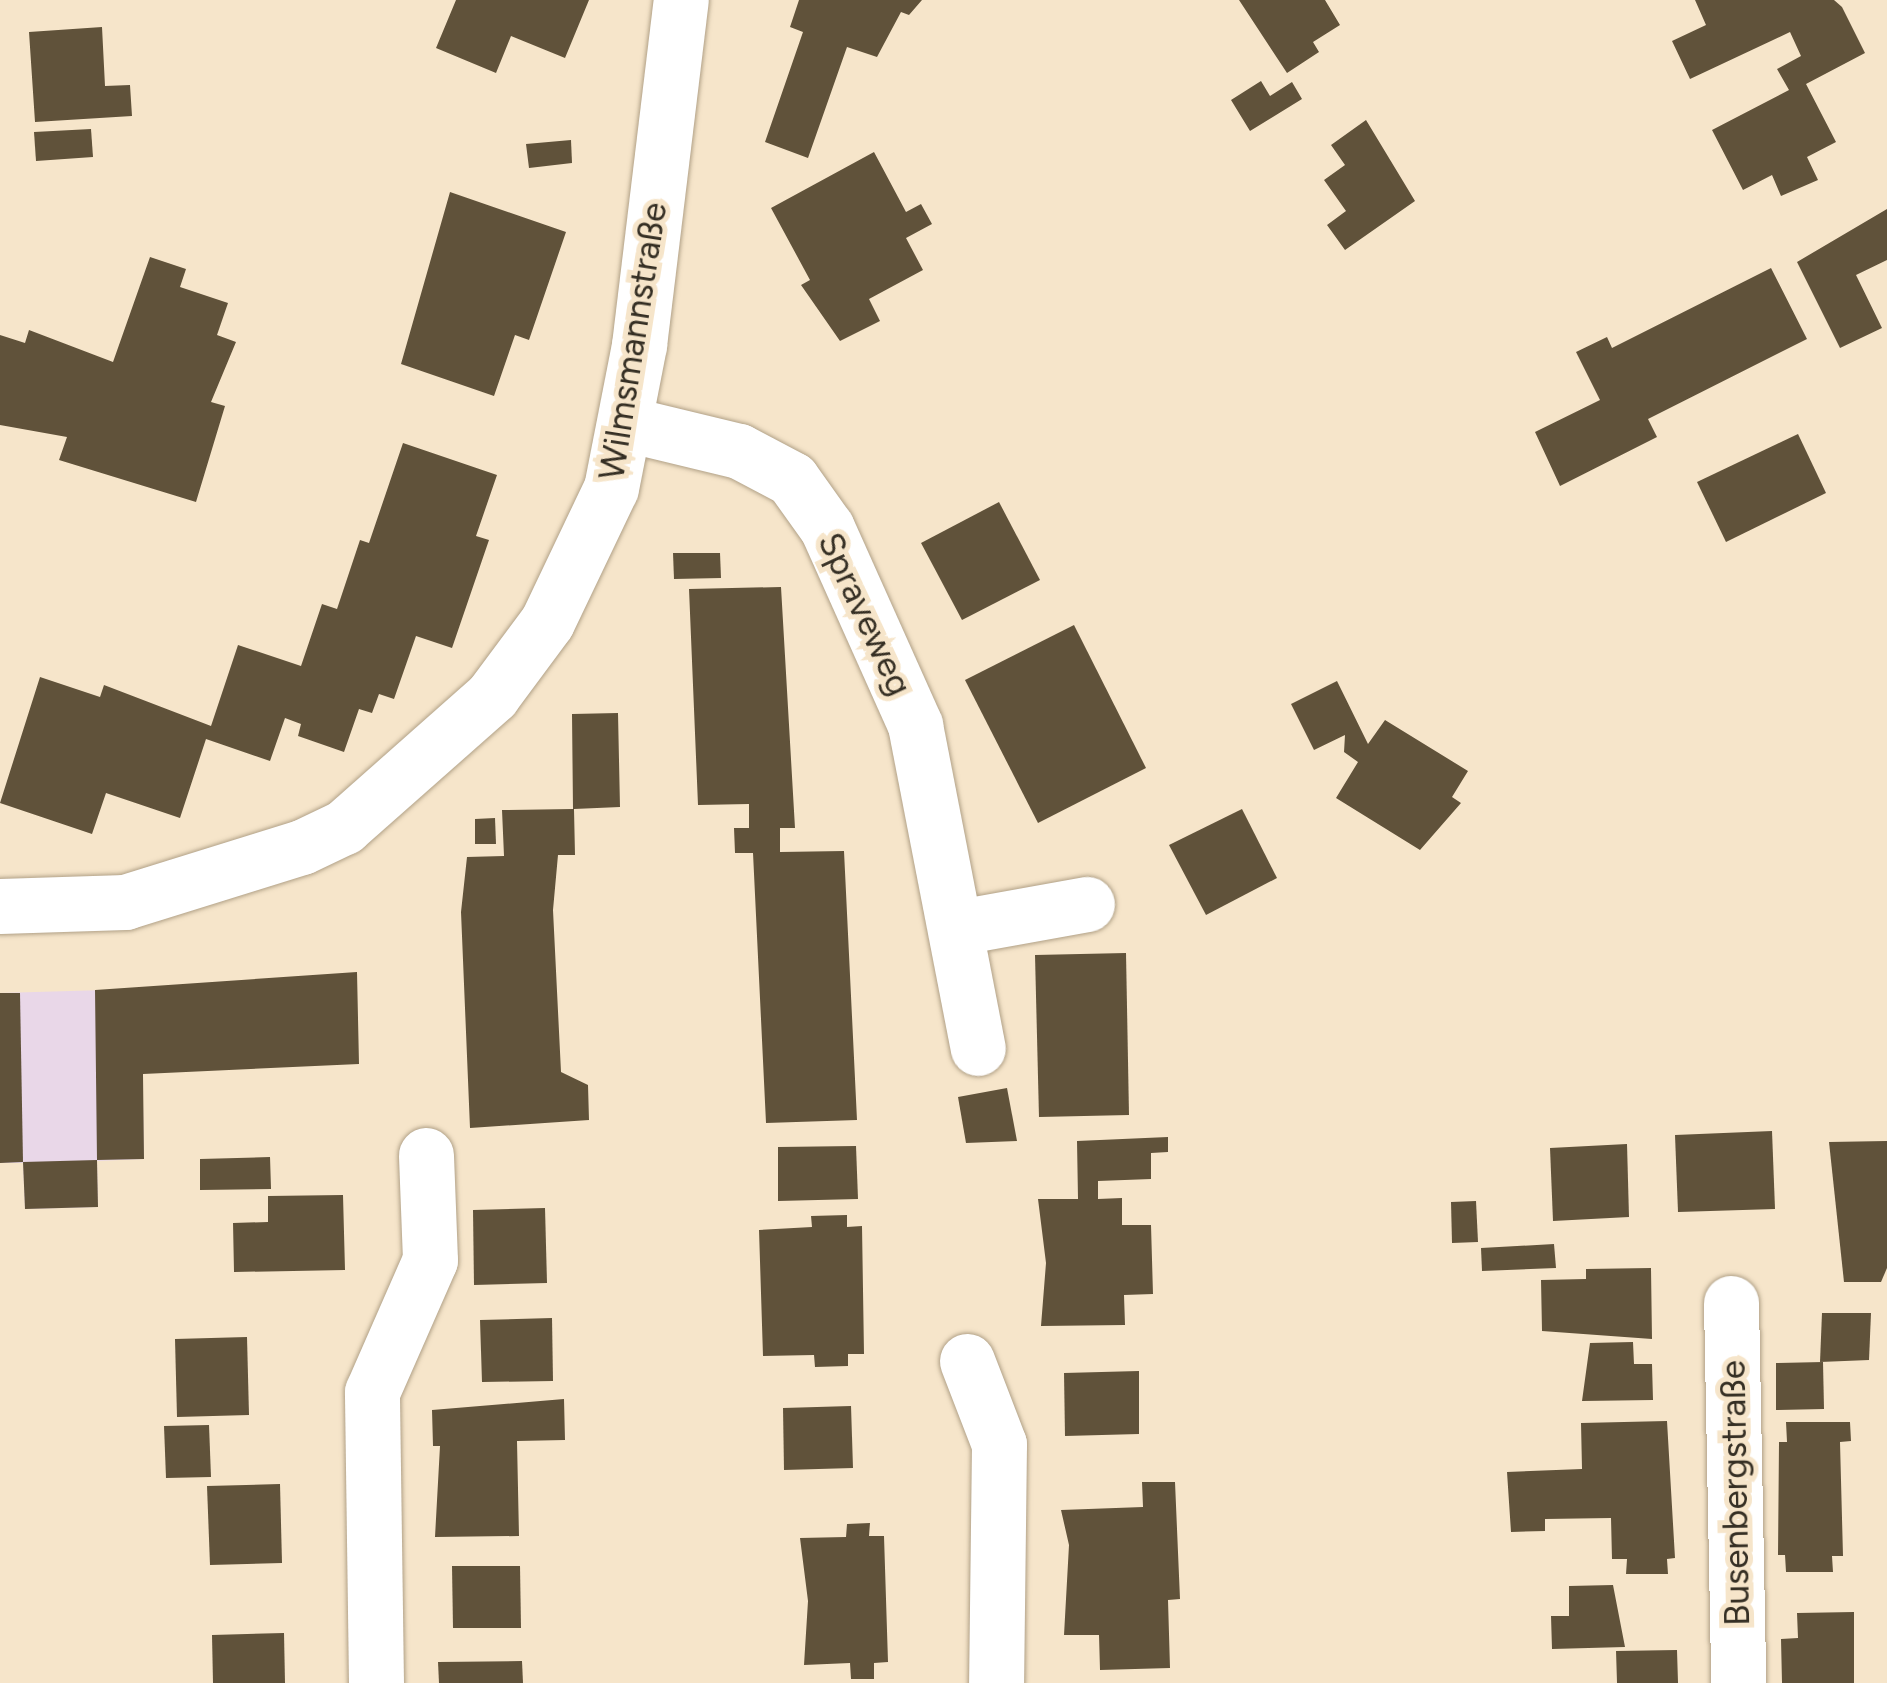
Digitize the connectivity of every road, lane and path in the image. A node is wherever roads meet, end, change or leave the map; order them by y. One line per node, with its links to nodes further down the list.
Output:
1 (680, 0): 2 (street, Wilmsmannstraße)
2 (627, 424): 4 (street, Wilmsmannstraße); 5 (street, Spraveweg)
3 (1087, 904): 5 (street)
4 (0, 906)
5 (960, 928): 6 (street, Spraveweg)
6 (978, 1048)
7 (426, 1155): 10 (street)
8 (1732, 1303): 12 (street, Busenbergstraße)
9 (967, 1361): 11 (street)
10 (376, 1683)
11 (996, 1683)
12 (1738, 1683)

